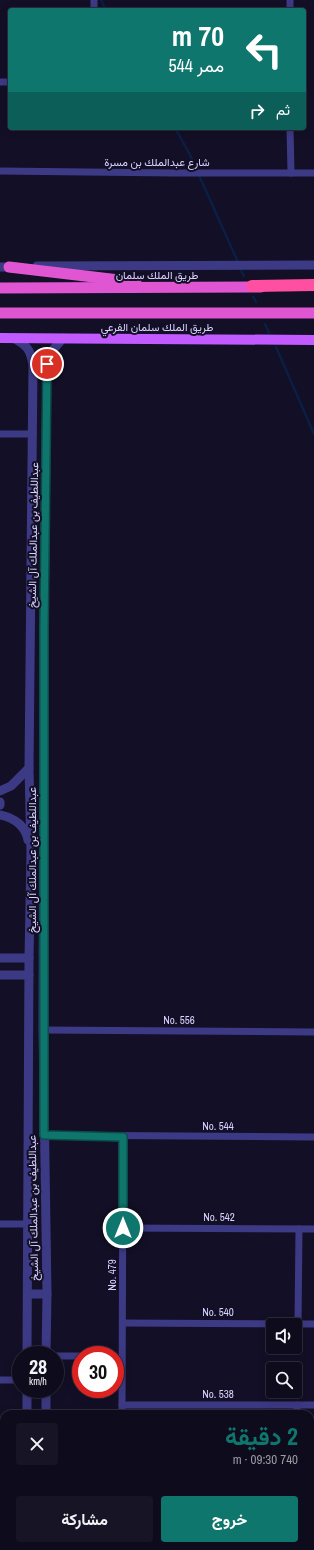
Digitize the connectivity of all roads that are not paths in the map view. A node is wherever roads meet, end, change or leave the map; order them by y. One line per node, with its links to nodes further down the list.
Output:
1 (290, 130): 3 (street)
2 (0, 171): 3 (street, شارع عبدالملك بن مسرة)
3 (291, 172): 4 (street, شارع عبدالملك بن مسرة)
4 (314, 173)
5 (314, 265): 6 (street)
6 (4, 267): 10 (highway)
7 (252, 286): 8 (highway); 10 (highway, طريق الملك سلمان)
8 (314, 287)
9 (0, 288): 10 (highway, طريق الملك سلمان)
10 (188, 288)
11 (0, 312): 12 (highway)
12 (314, 313)
13 (0, 338): 14 (main road, طريق الملك سلمان الفرعي)
14 (11, 338): 15 (main road, طريق الملك سلمان الفرعي); 18 (street, عبداللطيف بن عبدالملك آل الشيخ)
15 (64, 338): 16 (main road, طريق الملك سلمان الفرعي); 17 (street)
16 (314, 340)
17 (47, 364): 18 (street); 31 (street, عبداللطيف بن عبدالملك آل الشيخ)
18 (33, 366): 20 (street, عبداللطيف بن عبدالملك آل الشيخ)
19 (0, 434): 20 (street)
20 (33, 434): 21 (street, عبداللطيف بن عبدالملك آل الشيخ)
21 (29, 768): 22 (street); 24 (street, عبداللطيف بن عبدالملك آل الشيخ)
22 (0, 791)
23 (0, 815): 24 (street)
24 (30, 853): 27 (street, عبداللطيف بن عبدالملك آل الشيخ)
25 (0, 958): 26 (street)
26 (13, 958): 27 (street); 29 (street)
27 (29, 958): 30 (street, عبداللطيف بن عبدالملك آل الشيخ)
28 (0, 975): 29 (street)
29 (14, 975): 30 (street)
30 (29, 975): 37 (street, عبداللطيف بن عبدالملك آل الشيخ)
31 (43, 1030): 32 (street, No. 556); 33 (street, عبداللطيف بن عبدالملك آل الشيخ)
32 (314, 1032)
33 (44, 1135): 34 (street, No. 544); 42 (street, عبداللطيف بن عبدالملك آل الشيخ)
34 (123, 1137): 35 (street, No. 544); 38 (street, No. 479)
35 (314, 1137)
36 (0, 1224): 37 (street)
37 (28, 1224): 41 (street, عبداللطيف بن عبدالملك آل الشيخ)
38 (123, 1228): 39 (street, No. 542); 44 (street, No. 479)
39 (299, 1229): 40 (street, No. 542); 43 (street)
40 (314, 1229)
41 (28, 1294): 42 (street); 48 (street, عبداللطيف بن عبدالملك آل الشيخ)
42 (47, 1294): 49 (street, عبداللطيف بن عبدالملك آل الشيخ)
43 (298, 1318)
44 (123, 1323): 45 (street, No. 540); 50 (street, No. 479)
45 (266, 1324)
46 (302, 1324): 47 (street, No. 540)
47 (314, 1324)
48 (28, 1346)
49 (46, 1346)
50 (120, 1346)
51 (0, 1380): 52 (street)
52 (12, 1380)
53 (27, 1398): 59 (street)
54 (46, 1398): 60 (street)
55 (121, 1398): 56 (street, No. 479)
56 (122, 1405): 57 (street, No. 538); 61 (street, No. 479)
57 (297, 1405): 58 (street, No. 538); 62 (street)
58 (314, 1405)
59 (27, 1410)
60 (46, 1410)
61 (122, 1410)
62 (297, 1410)

